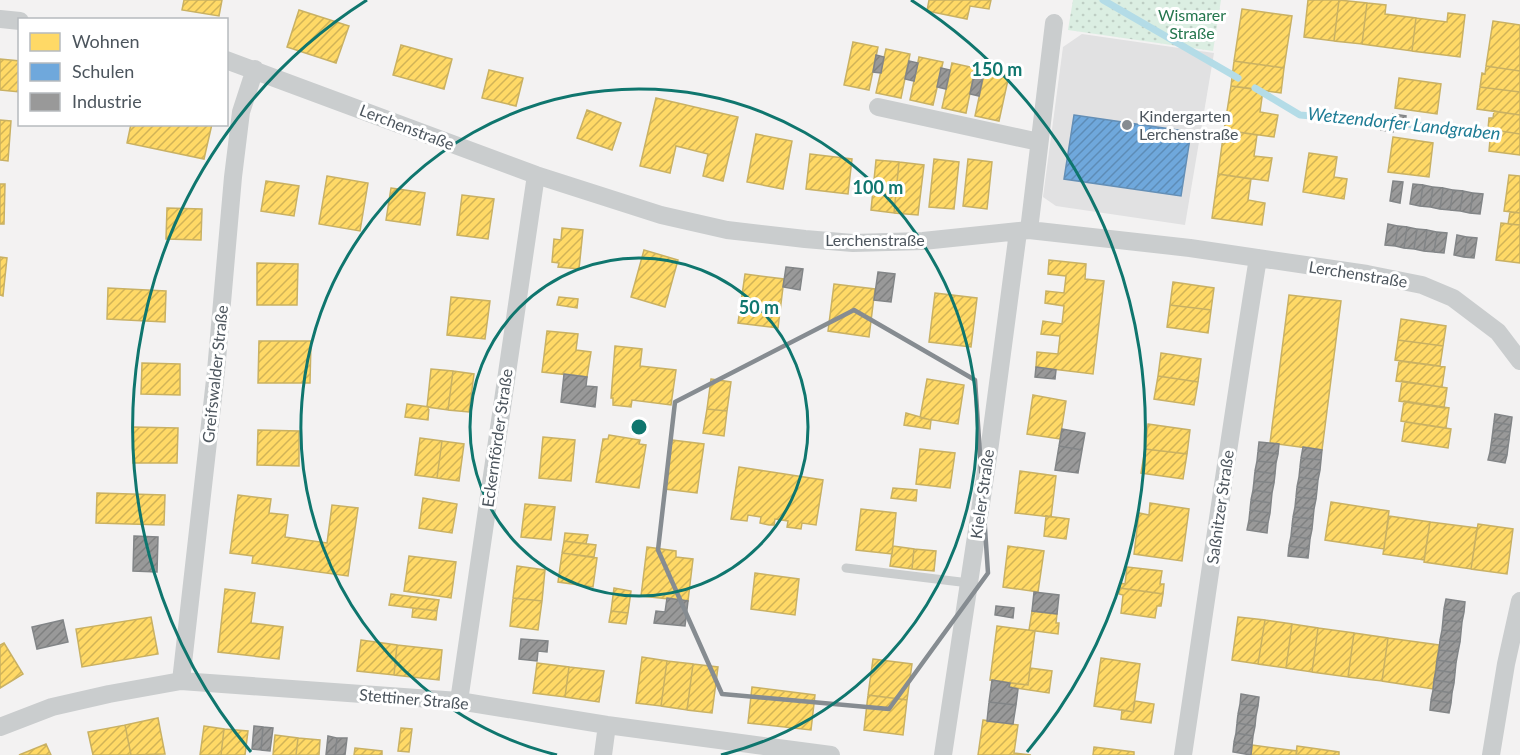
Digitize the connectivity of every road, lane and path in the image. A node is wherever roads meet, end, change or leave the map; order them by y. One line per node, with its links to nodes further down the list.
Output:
1 (0, 19): 2 (street)
2 (18, 21)
3 (1054, 23): 7 (street)
4 (228, 61): 5 (street, Lerchenstraße)
5 (255, 69): 8 (street, Lerchenstraße); 15 (street, Greifswalder Straße)
6 (878, 107): 7 (street)
7 (1039, 142): 9 (street)
8 (536, 175): 9 (street, Lerchenstraße); 16 (street, Eckernförder Straße)
9 (1023, 231): 10 (street, Lerchenstraße); 13 (street, Kieler Straße)
10 (1258, 258): 11 (street, Lerchenstraße); 22 (street, Saßnitzer Straße)
11 (1520, 361)
12 (846, 568): 13 (lane)
13 (969, 583): 21 (street, Kieler Straße)
14 (1520, 601): 23 (street)
15 (181, 681): 16 (street, Stettiner Straße); 18 (street, Stettiner Straße)
16 (459, 701): 17 (street, Stettiner Straße)
17 (607, 725): 19 (street); 20 (street, Stettiner Straße)
18 (0, 727)
19 (603, 755)
20 (831, 755)
21 (943, 755)
22 (1183, 755)
23 (1491, 755)

